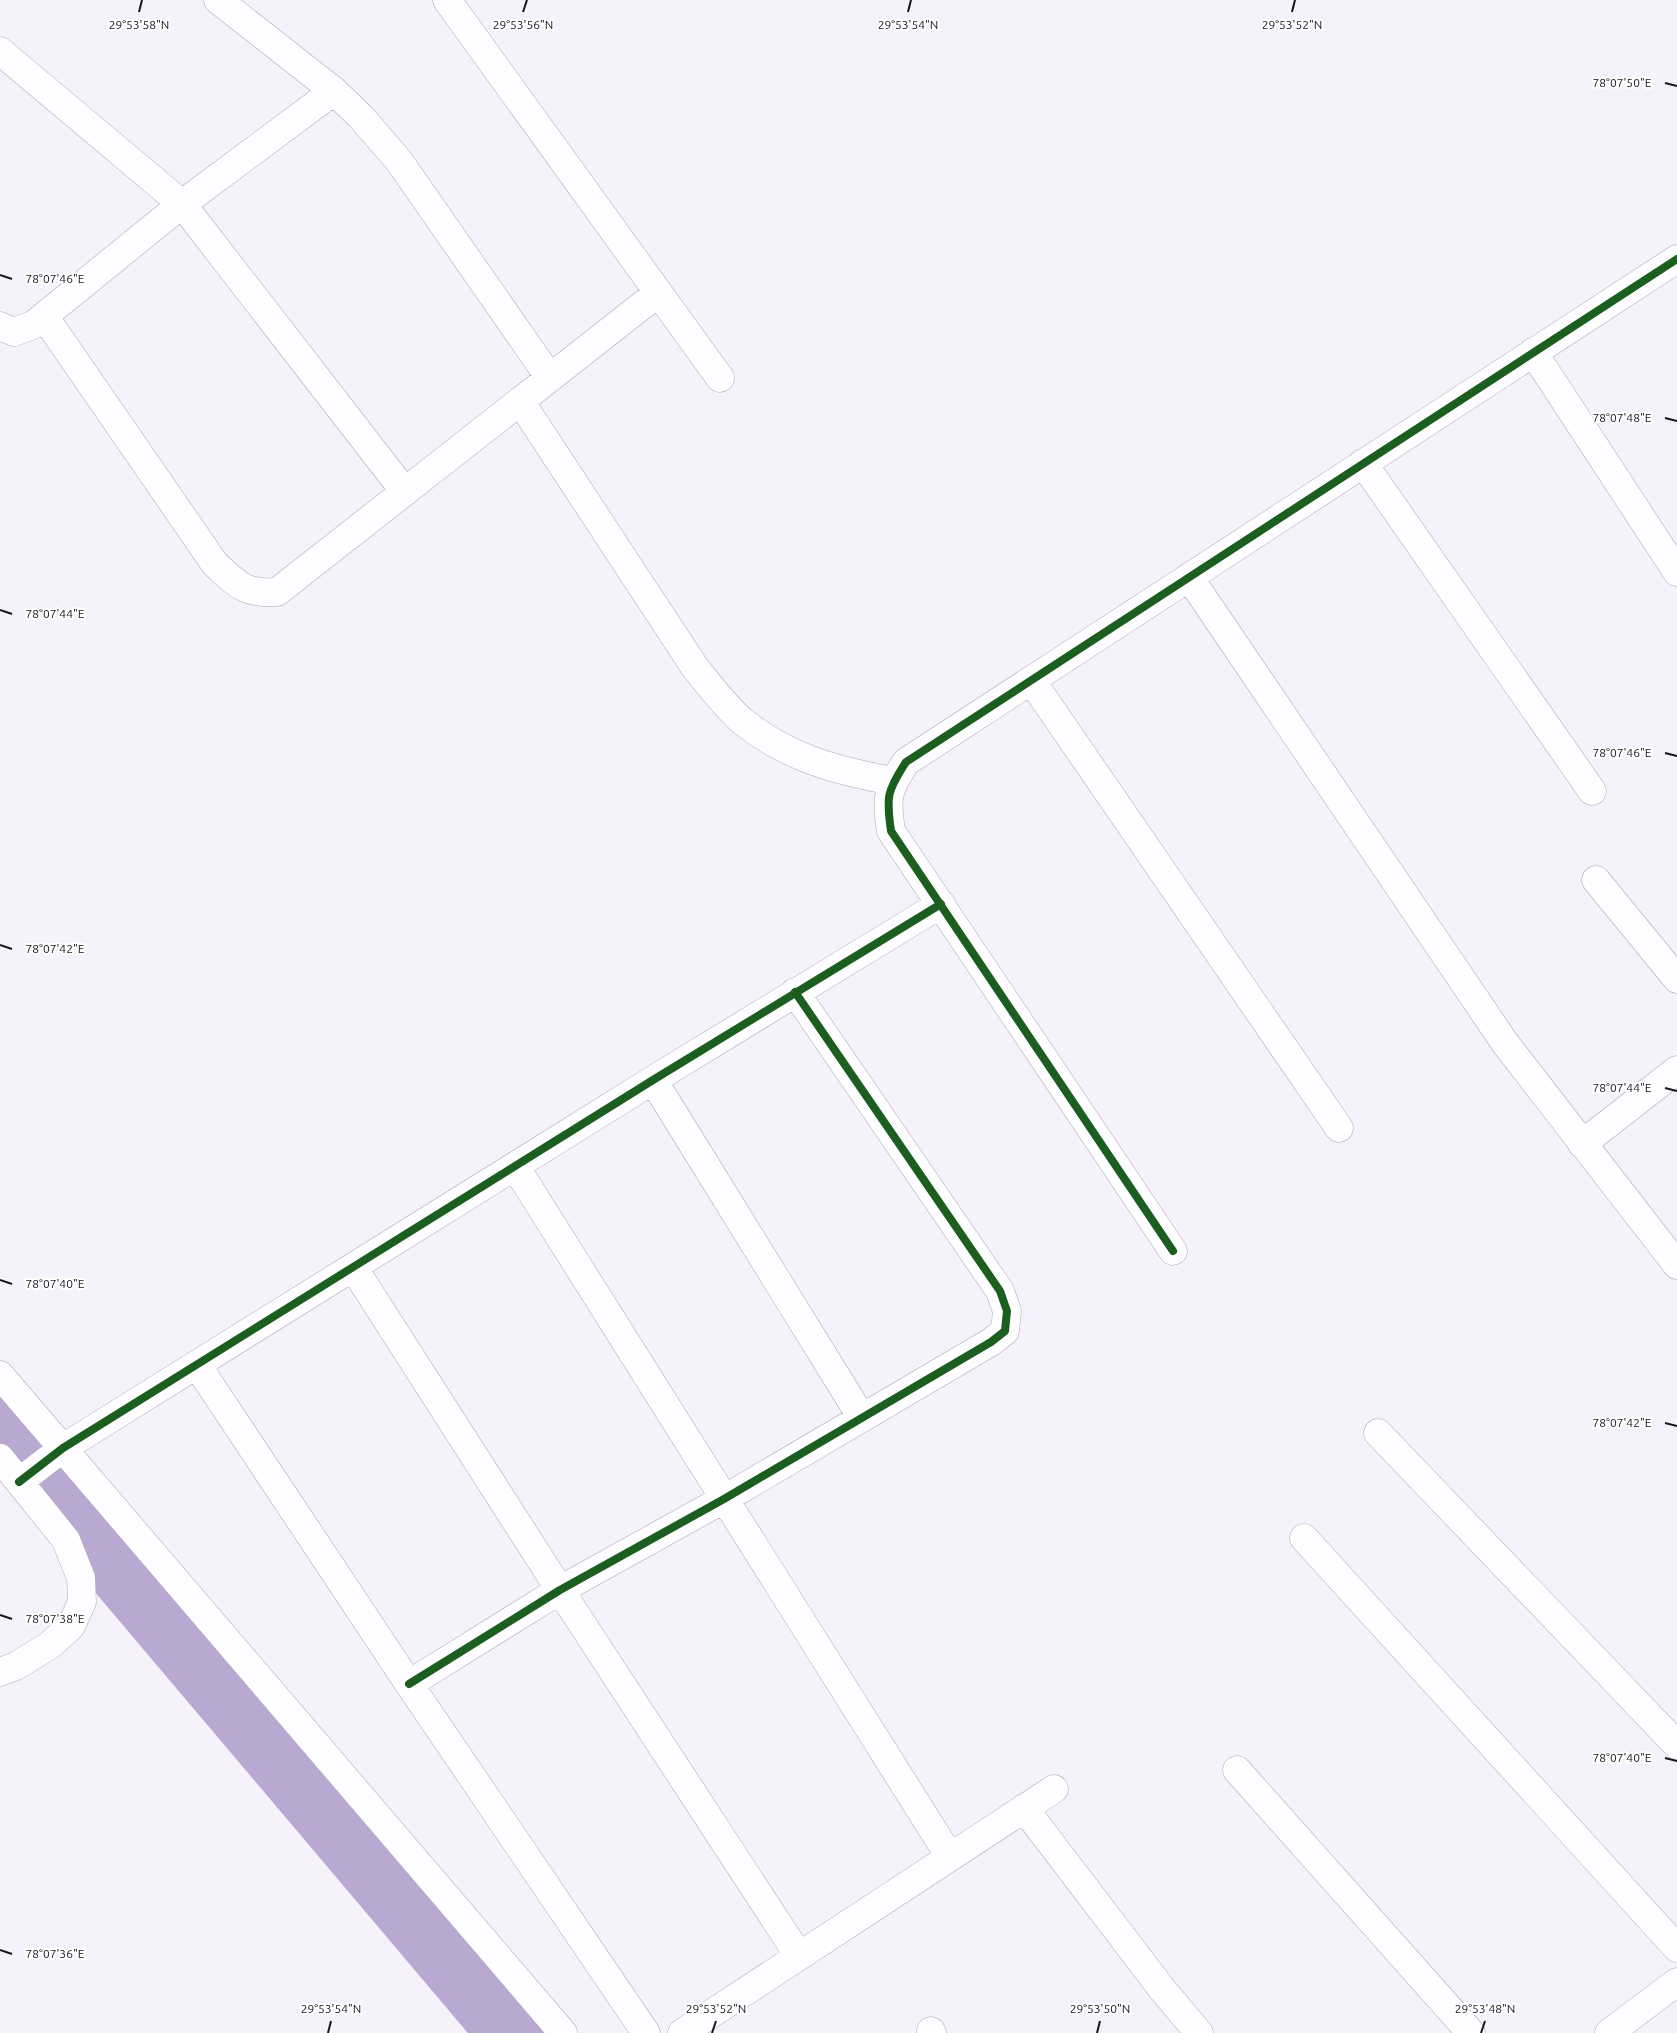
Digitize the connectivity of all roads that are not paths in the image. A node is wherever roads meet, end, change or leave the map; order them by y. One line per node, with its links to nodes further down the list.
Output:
1 (218, 0): 4 (street)
2 (447, 0): 7 (street)
3 (0, 51): 5 (street)
4 (334, 90): 5 (street); 11 (street)
5 (182, 204): 8 (street); 15 (street)
6 (1677, 259): 10 (street)
7 (658, 293): 11 (street); 12 (street)
8 (44, 316): 9 (street); 15 (street)
9 (0, 326)
10 (1534, 352): 14 (street); 16 (street)
11 (550, 378): 13 (street)
12 (720, 378)
13 (520, 401): 15 (street); 19 (street)
14 (1363, 463): 17 (street); 20 (street)
15 (405, 492)
16 (1677, 572)
17 (1189, 577): 18 (street); 28 (street)
18 (1031, 680): 19 (street); 27 (street)
19 (893, 781): 22 (street)
20 (1592, 791)
21 (1596, 880): 23 (street)
22 (940, 904): 24 (street); 30 (street)
23 (1677, 979)
24 (795, 992): 26 (street); 35 (street)
25 (1677, 1070): 28 (street)
26 (653, 1080): 29 (street); 35 (street)
27 (1339, 1128)
28 (1582, 1144): 31 (street)
29 (515, 1166): 32 (street); 39 (street)
30 (1173, 1251)
31 (1677, 1265)
32 (353, 1267): 33 (street); 41 (street)
33 (197, 1365): 38 (street); 43 (street)
34 (0, 1375): 38 (street)
35 (862, 1418): 39 (street)
36 (1378, 1433): 44 (street)
37 (0, 1458): 38 (street)
38 (41, 1466): 42 (street); 52 (street)
39 (724, 1499): 41 (street); 48 (street)
40 (1304, 1538): 49 (street)
41 (560, 1590): 43 (street); 50 (street)
42 (0, 1672)
43 (409, 1684): 53 (street)
44 (1677, 1745)
45 (1237, 1770): 56 (street)
46 (1054, 1789): 47 (street)
47 (1024, 1808): 48 (street); 55 (street)
48 (950, 1857): 50 (street)
49 (1677, 1948)
50 (799, 1956): 54 (street)
51 (1677, 1982): 57 (street)
52 (563, 2033)
53 (646, 2033)
54 (682, 2033)
55 (1199, 2033)
56 (1471, 2033)
57 (1610, 2033)

